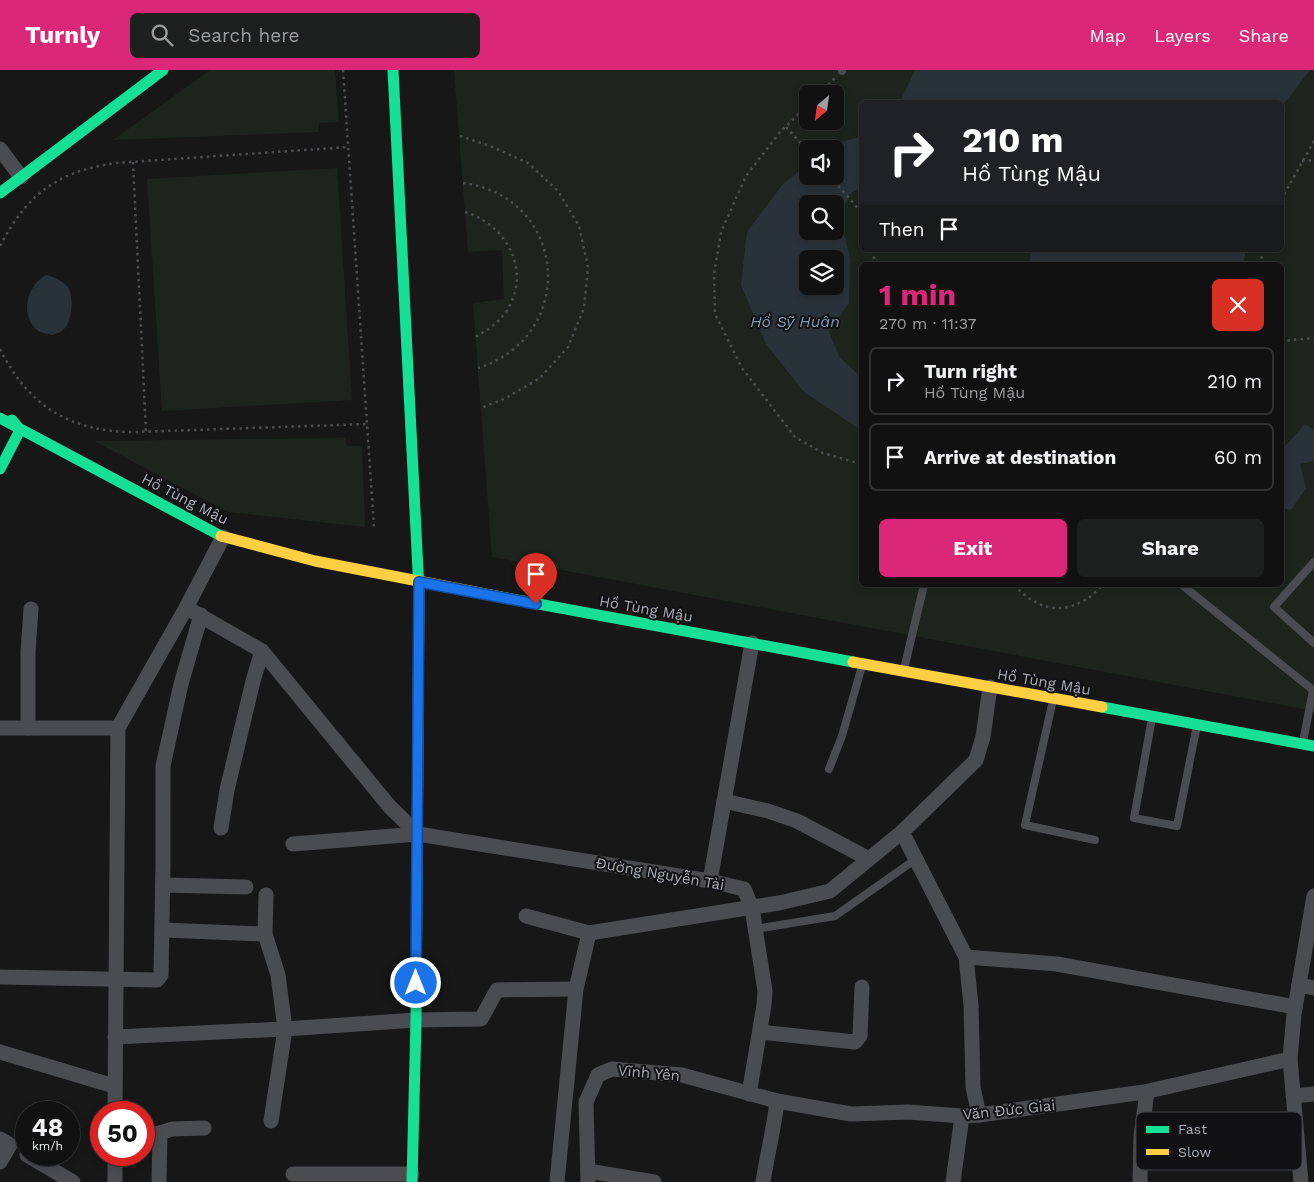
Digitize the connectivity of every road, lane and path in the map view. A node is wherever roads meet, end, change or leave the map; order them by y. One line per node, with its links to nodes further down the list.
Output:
1 (163, 70): 16 (main road)
2 (343, 70): 11 (path)
3 (393, 70): 40 (main road)
4 (842, 70): 5 (path)
5 (828, 85)
6 (799, 114): 7 (path)
7 (786, 126): 9 (path); 35 (path)
8 (460, 136): 30 (path)
9 (799, 141)
10 (1314, 142): 14 (path)
11 (348, 147): 15 (path); 32 (path)
12 (0, 149): 16 (street)
13 (1314, 160): 14 (path)
14 (1302, 161): 19 (path)
15 (133, 162): 23 (path); 34 (path)
16 (21, 177): 20 (main road)
17 (463, 183): 28 (path)
18 (838, 185): 21 (path)
19 (1284, 194)
20 (0, 195)
21 (859, 210)
22 (466, 212): 24 (path)
23 (0, 246)
24 (475, 337)
25 (1314, 338): 26 (path)
26 (1284, 341)
27 (0, 349): 34 (path)
28 (478, 368)
29 (0, 406): 33 (main road)
30 (481, 408)
31 (0, 418): 33 (main road, Hồ Tùng Mậu)
32 (367, 424): 34 (path); 37 (path)
33 (20, 430): 36 (main road); 38 (main road, Hồ Tùng Mậu)
34 (146, 432)
35 (859, 463)
36 (0, 469)
37 (374, 527)
38 (223, 537): 40 (main road, Hồ Tùng Mậu); 45 (street)
39 (1314, 562): 48 (lane)
40 (419, 582): 49 (main road, Hồ Tùng Mậu); 66 (main road)
41 (924, 587): 52 (lane)
42 (1016, 587): 43 (path)
43 (1101, 587)
44 (1184, 587): 54 (lane)
45 (186, 608): 47 (street); 60 (street)
46 (31, 609): 59 (street)
47 (201, 615): 50 (street); 72 (street)
48 (1314, 642)
49 (752, 643): 51 (main road, Hồ Tùng Mậu); 63 (street)
50 (262, 651): 64 (street); 66 (street)
51 (863, 664): 52 (main road, Hồ Tùng Mậu); 62 (lane)
52 (904, 671): 53 (main road, Hồ Tùng Mậu)
53 (990, 687): 55 (main road, Hồ Tùng Mậu); 65 (street)
54 (1313, 690): 61 (lane)
55 (1053, 698): 56 (main road, Hồ Tùng Mậu); 67 (lane)
56 (1152, 716): 57 (main road, Hồ Tùng Mậu); 57 (lane)
57 (1197, 724): 61 (main road, Hồ Tùng Mậu)
58 (0, 728): 59 (street)
59 (28, 728): 60 (street)
60 (118, 728): 85 (street)
61 (1308, 745)
62 (829, 769)
63 (724, 801): 69 (street); 71 (street)
64 (221, 828)
65 (902, 832): 69 (street); 70 (street)
66 (418, 834): 68 (street, Đường Nguyễn Tài); 71 (street, Đường Nguyễn Tài); 91 (main road)
67 (1095, 840)
68 (293, 844)
69 (869, 859): 76 (street)
70 (916, 859): 78 (lane); 83 (street)
71 (710, 882): 76 (street, Đường Nguyễn Tài)
72 (163, 885): 73 (street); 79 (street)
73 (246, 887)
74 (266, 895): 81 (street)
75 (1314, 896): 82 (street)
76 (752, 908): 78 (street); 80 (street)
77 (526, 916): 80 (street)
78 (755, 929): 93 (street)
79 (163, 930): 81 (street); 85 (street)
80 (589, 933): 89 (street)
81 (265, 934): 92 (street)
82 (1310, 941): 86 (street)
83 (966, 956): 90 (street); 106 (street)
84 (0, 978): 85 (street)
85 (116, 980): 94 (street)
86 (1299, 985): 88 (street); 90 (street)
87 (862, 988): 93 (street)
88 (1314, 988)
89 (576, 989): 91 (street); 124 (street)
90 (1295, 1007): 96 (street)
91 (416, 1020): 92 (street); 120 (main road)
92 (285, 1029): 94 (street); 108 (street)
93 (760, 1032): 99 (street)
94 (115, 1037): 97 (street)
95 (0, 1052): 97 (street)
96 (1290, 1059): 98 (street, Văn Đức Giai); 101 (street)
97 (114, 1086): 102 (street)
98 (1147, 1092): 104 (street); 106 (street, Văn Đức Giai)
99 (749, 1094): 103 (street, Vĩnh Yên); 118 (street, Vĩnh Yên)
100 (1314, 1094): 101 (street)
101 (1293, 1096): 105 (street)
102 (114, 1101)
103 (777, 1101): 107 (street, Văn Đức Giai); 126 (street)
104 (1144, 1112)
105 (1295, 1112)
106 (980, 1115): 107 (street, Văn Đức Giai)
107 (962, 1116): 127 (street)
108 (271, 1121)
109 (204, 1128): 110 (street)
110 (160, 1133): 111 (street); 123 (street)
111 (155, 1134)
112 (5, 1142): 114 (street)
113 (1302, 1157): 119 (street)
114 (0, 1162)
115 (45, 1166): 121 (street)
116 (115, 1166): 122 (street)
117 (293, 1174): 120 (street)
118 (588, 1177): 125 (street)
119 (1305, 1177)
120 (412, 1178)
121 (73, 1182)
122 (115, 1182)
123 (159, 1182)
124 (556, 1182)
125 (654, 1182)
126 (763, 1182)
127 (953, 1182)

